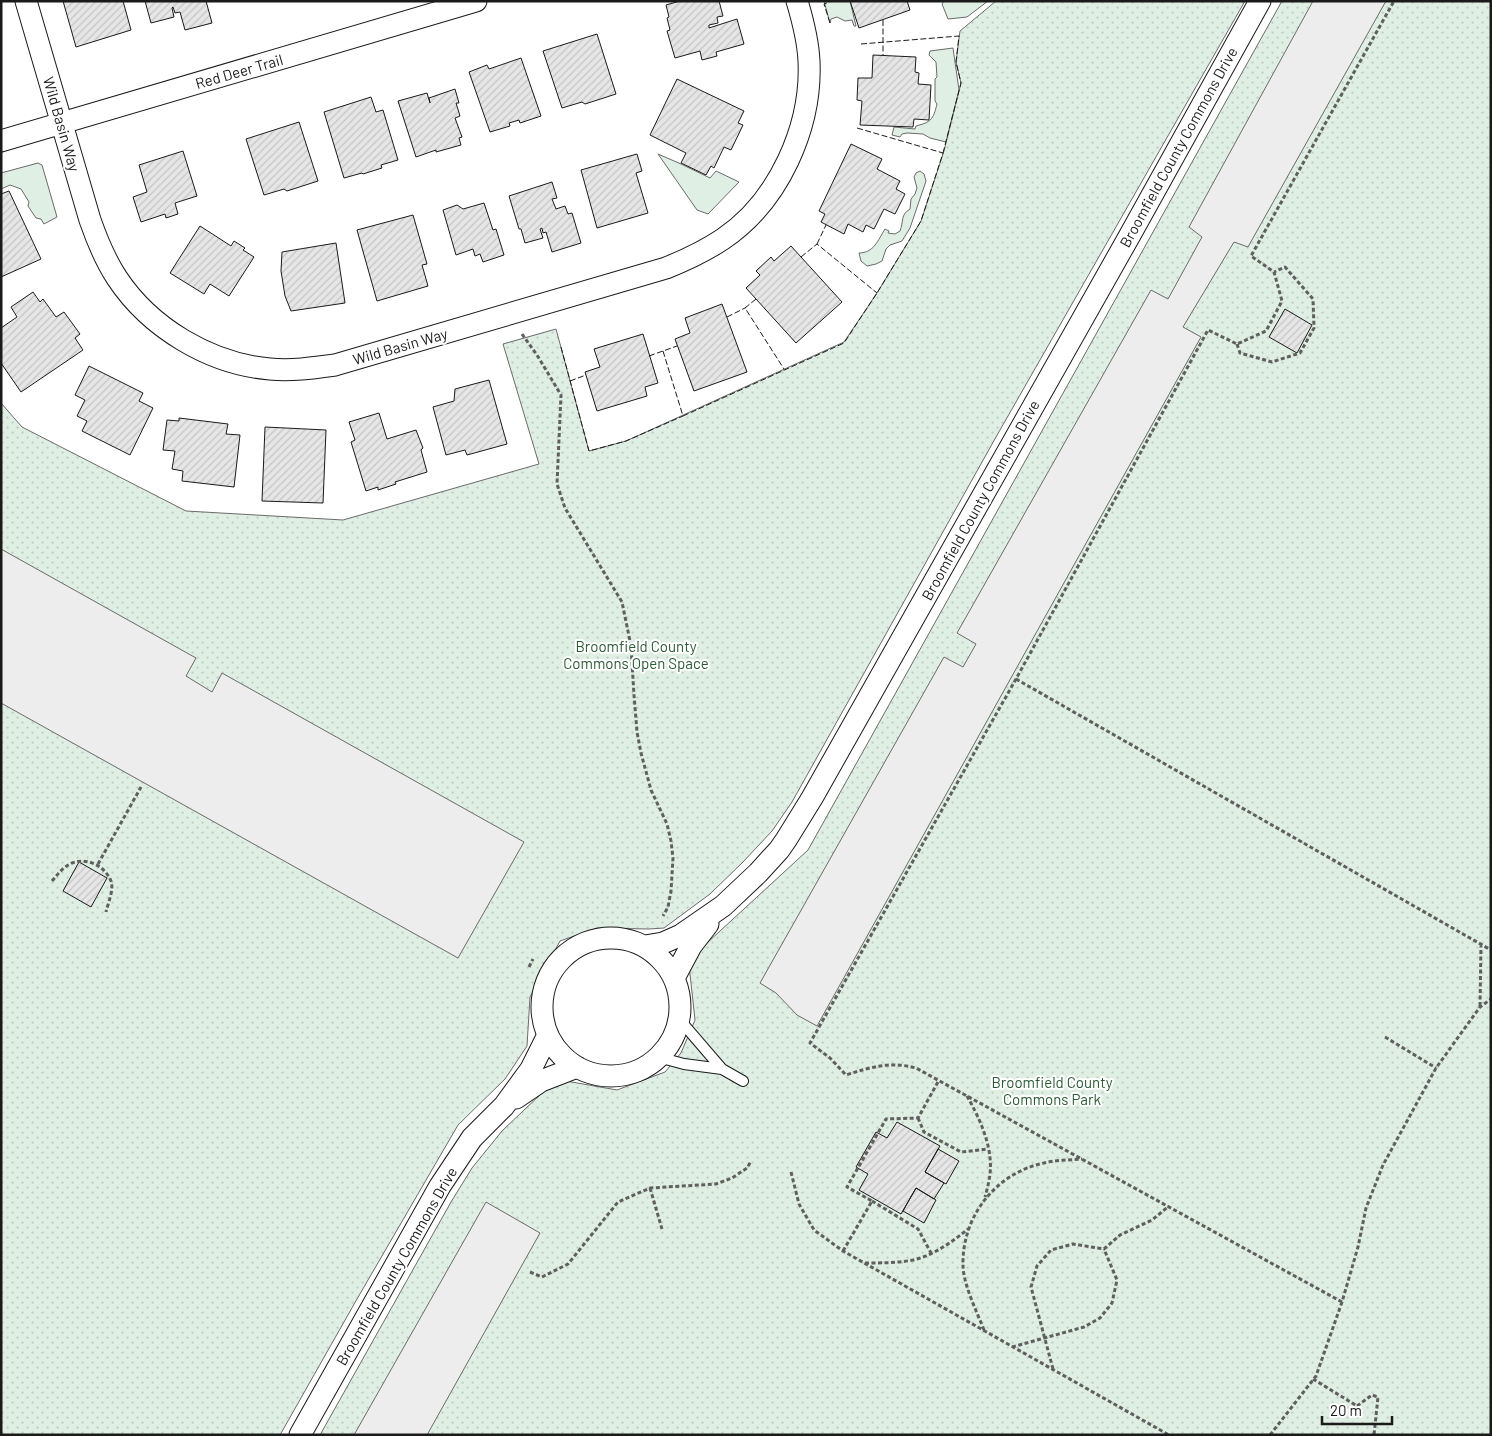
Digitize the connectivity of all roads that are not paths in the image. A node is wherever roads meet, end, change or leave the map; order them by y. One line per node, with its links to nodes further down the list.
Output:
1 (26, 1): 5 (street, Wild Basin Way)
2 (476, 1): 5 (street, Red Deer Trail)
3 (797, 1): 5 (street, Wild Basin Way)
4 (1260, 1): 7 (street, Broomfield County Commons Drive)
5 (61, 123): 6 (street, Red Deer Trail)
6 (1, 140)
7 (723, 906): 8 (street, Broomfield County Commons Drive); 9 (street)
8 (645, 946): 9 (street); 11 (street)
9 (674, 978): 10 (street)
10 (679, 1019): 12 (street); 14 (lane)
11 (548, 1035): 13 (street); 16 (street, Broomfield County Commons Drive)
12 (658, 1057): 13 (street); 14 (lane)
13 (577, 1067): 16 (street, Broomfield County Commons Drive)
14 (722, 1069): 15 (lane)
15 (743, 1081)
16 (504, 1106): 17 (street, Broomfield County Commons Drive)
17 (300, 1435)

